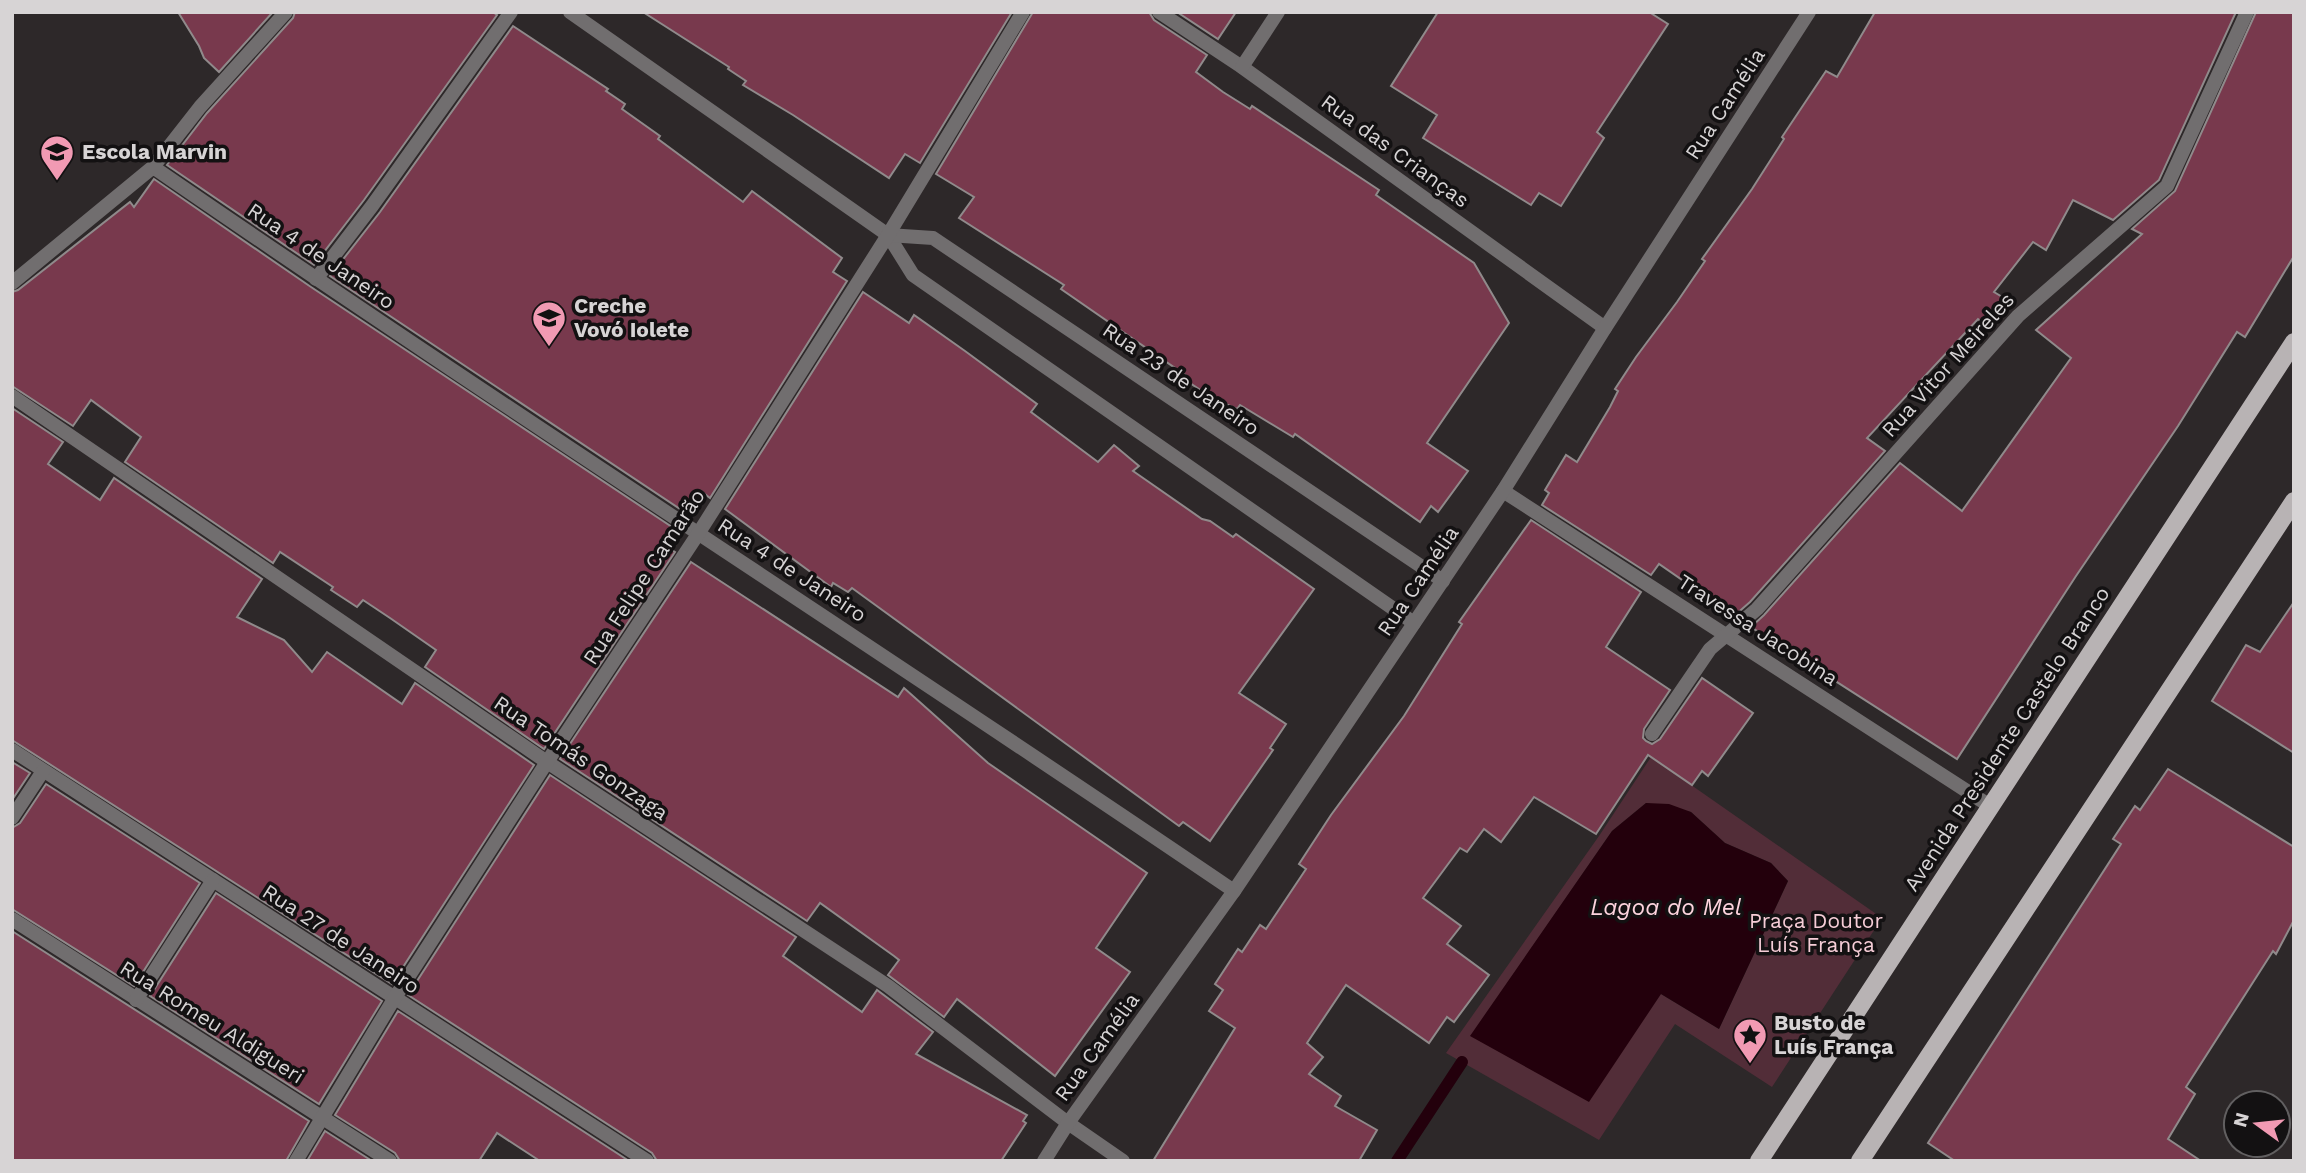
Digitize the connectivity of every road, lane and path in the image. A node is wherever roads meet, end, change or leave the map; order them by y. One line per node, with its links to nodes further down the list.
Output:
1 (286, 12): 10 (street)
2 (511, 12): 12 (street)
3 (570, 12): 11 (street)
4 (1023, 12): 11 (street, Rua Felipe Camarão)
5 (1159, 12): 9 (street, Rua das Crianças)
6 (1278, 12): 9 (street)
7 (1809, 12): 14 (street, Rua Camélia)
8 (2247, 12): 22 (street, Rua Vitor Meireles)
9 (1242, 67): 14 (street, Rua das Crianças)
10 (153, 167): 12 (street, Rua 4 de Janeiro); 13 (street)
11 (888, 235): 19 (street, Rua Felipe Camarão); 20 (street, Rua 23 de Janeiro); 21 (street)
12 (316, 279): 19 (street, Rua 4 de Janeiro)
13 (12, 283)
14 (1605, 328): 17 (street, Rua Camélia)
15 (2294, 342): 27 (main road, Avenida Presidente Castelo Branco)
16 (12, 396): 25 (street, Rua Tomás Gonzaga)
17 (1503, 491): 20 (street, Rua Camélia); 22 (street, Travessa Jacobina)
18 (2294, 501): 42 (main road)
19 (698, 534): 25 (street, Rua Felipe Camarão); 30 (street, Rua 4 de Janeiro)
20 (1443, 581): 21 (street, Rua Camélia)
21 (1415, 623): 30 (street, Rua Camélia)
22 (1727, 634): 23 (street, Rua Vitor Meireles); 27 (street, Travessa Jacobina)
23 (1652, 734)
24 (12, 750): 26 (street, Rua 27 de Janeiro)
25 (547, 762): 32 (street, Rua Felipe Camarão); 35 (street, Rua Tomás Gonzaga)
26 (43, 771): 28 (street); 29 (street, Rua 27 de Janeiro)
27 (1990, 806): 41 (main road, Avenida Presidente Castelo Branco)
28 (12, 818)
29 (213, 880): 32 (street, Rua 27 de Janeiro); 33 (street)
30 (1234, 891): 35 (street, Rua Camélia)
31 (12, 919): 33 (street, Rua Romeu Aldigueri)
32 (394, 999): 34 (street, Rua Felipe Camarão); 36 (street, Rua 27 de Janeiro)
33 (136, 1000): 34 (street, Rua Romeu Aldigueri)
34 (323, 1116): 37 (street, Rua Felipe Camarão); 38 (street, Rua Romeu Aldigueri)
35 (1068, 1123): 39 (street, Rua Camélia); 40 (street, Rua Tomás Gonzaga)
36 (642, 1159)
37 (296, 1161)
38 (390, 1161)
39 (1044, 1161)
40 (1122, 1161)
41 (1759, 1161)
42 (1860, 1161)

